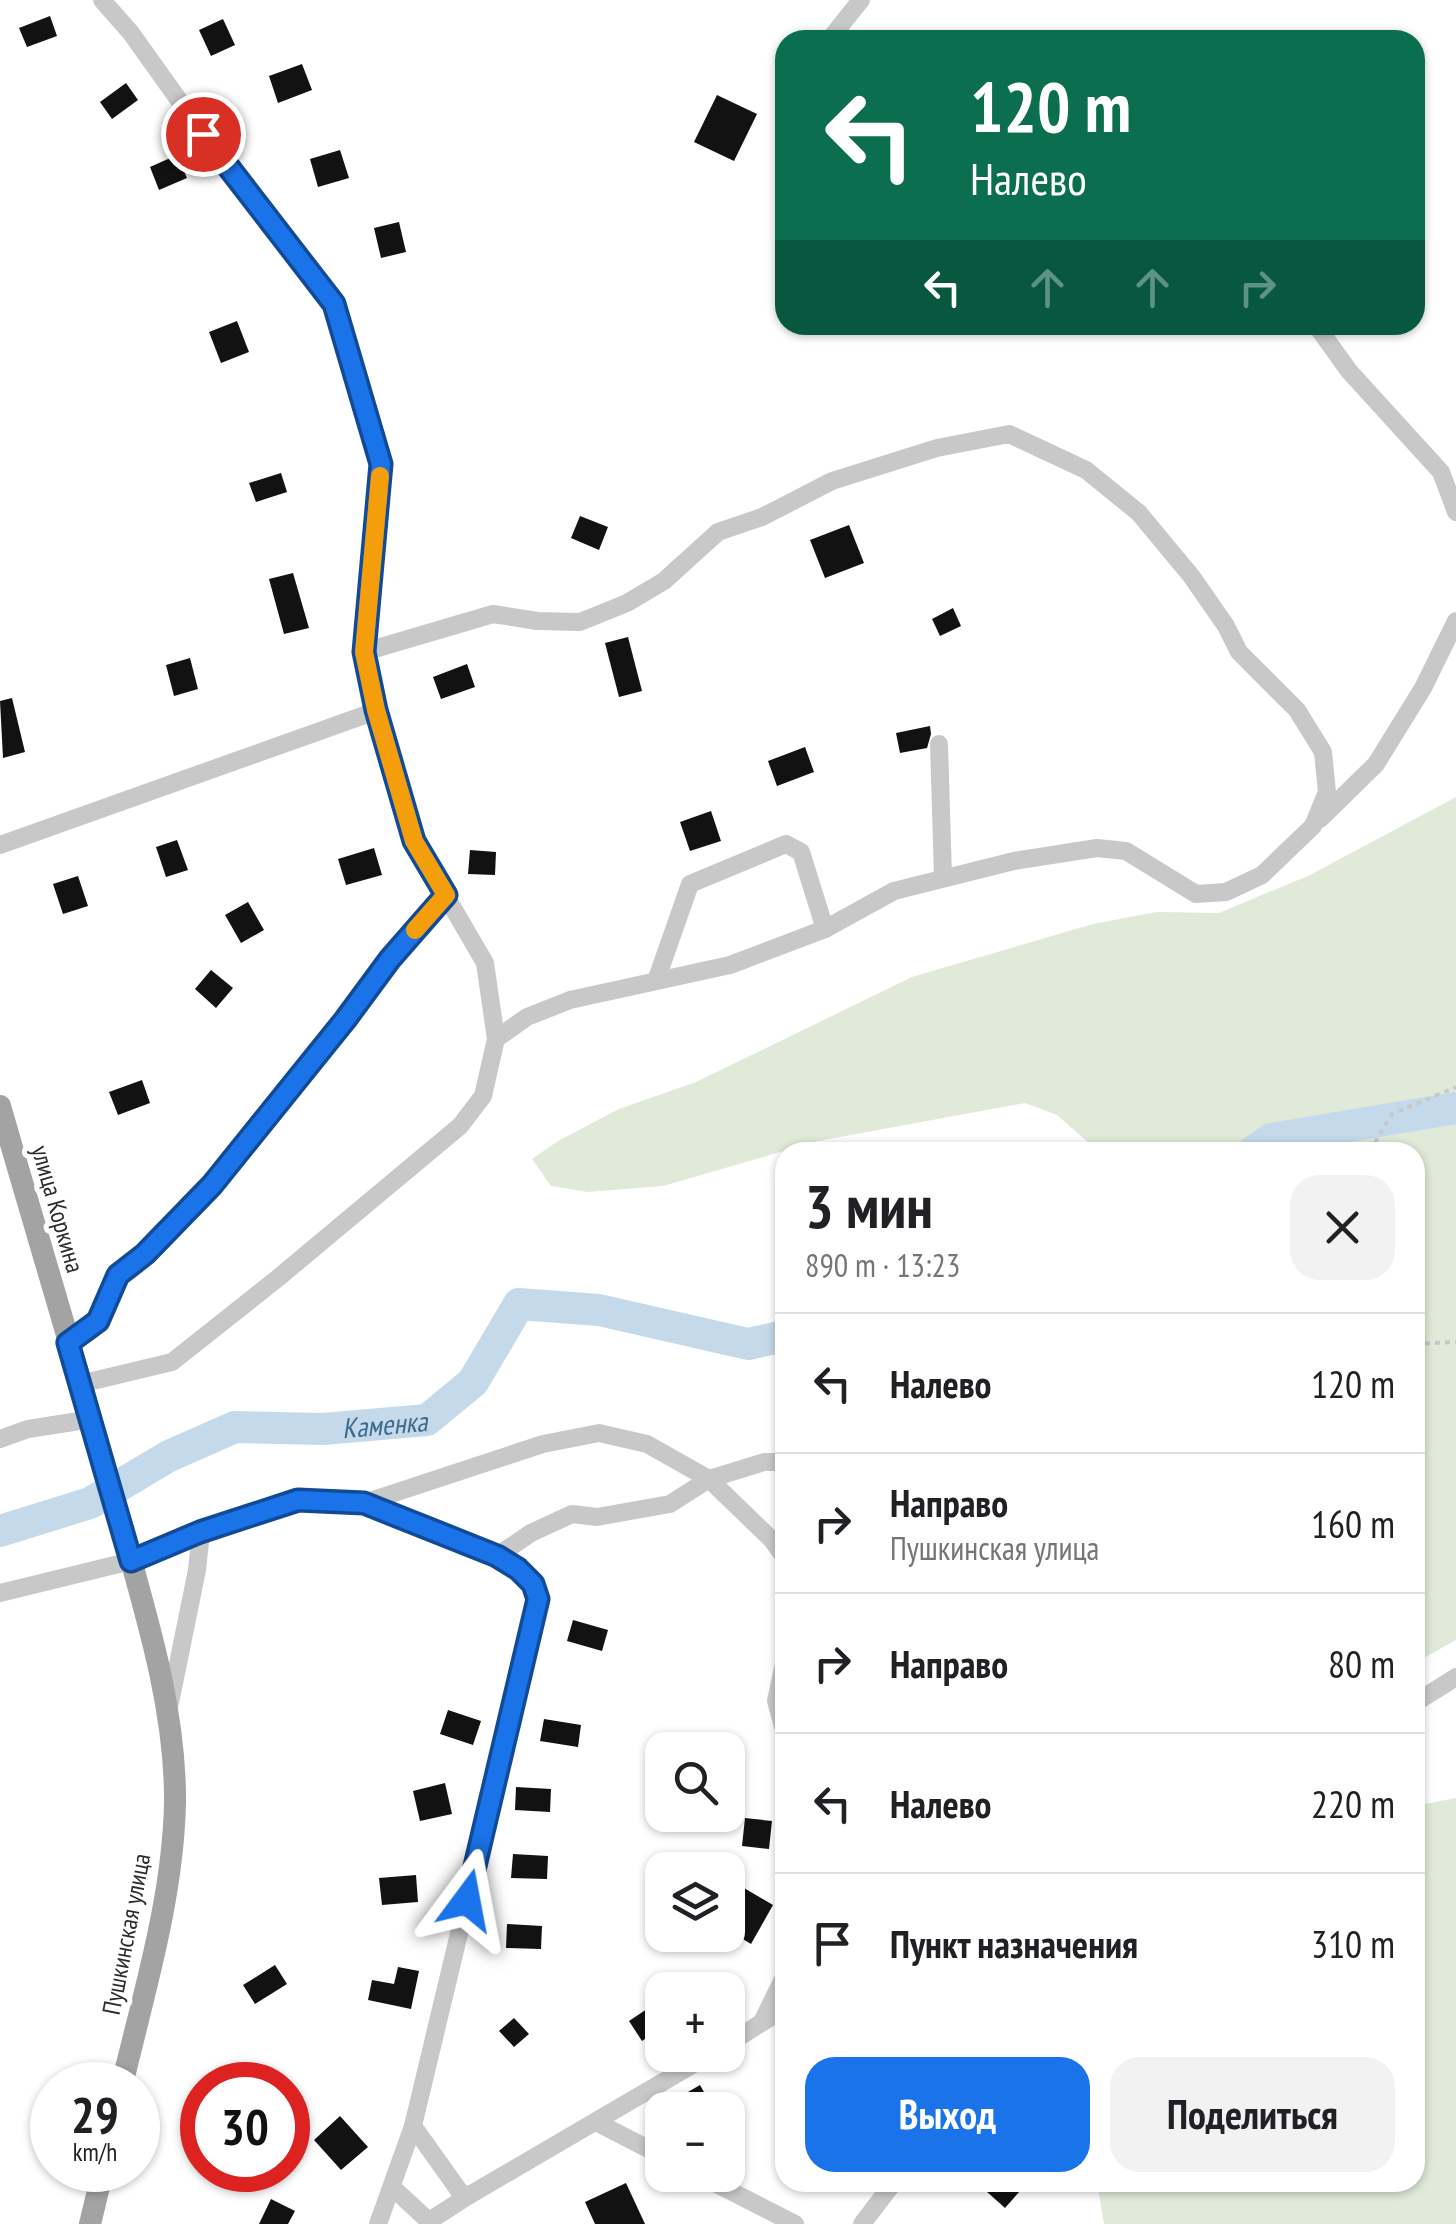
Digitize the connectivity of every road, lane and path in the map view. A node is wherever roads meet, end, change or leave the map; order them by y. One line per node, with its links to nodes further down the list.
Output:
1 (102, 0): 8 (street)
2 (861, 0): 3 (street)
3 (837, 30)
4 (1323, 335): 5 (street)
5 (1448, 472): 6 (street)
6 (1456, 512)
7 (1456, 621): 11 (street)
8 (364, 652): 9 (street); 11 (street)
9 (376, 710): 12 (street); 14 (street)
10 (939, 744): 13 (street)
11 (1313, 826): 13 (street)
12 (0, 845)
13 (943, 877): 15 (street)
14 (446, 895): 17 (street); 22 (street)
15 (825, 929): 16 (street); 16 (street)
16 (656, 981): 17 (street)
17 (496, 1039): 24 (street)
18 (1456, 1087): 20 (path)
19 (0, 1106): 22 (main road, улица Коркина)
20 (1374, 1142)
21 (1456, 1342): 23 (path)
22 (68, 1343): 24 (main road, улица Коркина)
23 (1425, 1344)
24 (80, 1384): 25 (main road, Пушкинская улица)
25 (92, 1419): 27 (street); 35 (main road, Пушкинская улица)
26 (0, 1426): 27 (street)
27 (28, 1429): 28 (street)
28 (0, 1439)
29 (775, 1462): 30 (street)
30 (709, 1479): 31 (street); 33 (street); 34 (street)
31 (364, 1503): 32 (street); 34 (street)
32 (200, 1532): 35 (street); 39 (street)
33 (775, 1544)
34 (497, 1556): 47 (street)
35 (131, 1561): 36 (street); 39 (main road, Пушкинская улица)
36 (0, 1594)
37 (1456, 1677): 38 (street)
38 (1425, 1696)
39 (168, 1714): 44 (main road, Пушкинская улица)
40 (775, 1995): 42 (street)
41 (775, 2014): 42 (street)
42 (762, 2022): 43 (street)
43 (745, 2033)
44 (127, 2062)
45 (680, 2072): 46 (street)
46 (596, 2122): 48 (street); 53 (street)
47 (413, 2126): 49 (street); 53 (street)
48 (645, 2147)
49 (392, 2186): 54 (street); 56 (street)
50 (98, 2192): 55 (main road)
51 (732, 2192): 57 (street)
52 (886, 2192): 58 (street)
53 (468, 2196): 54 (street)
54 (430, 2223)
55 (90, 2224)
56 (378, 2224)
57 (795, 2224)
58 (862, 2224)

